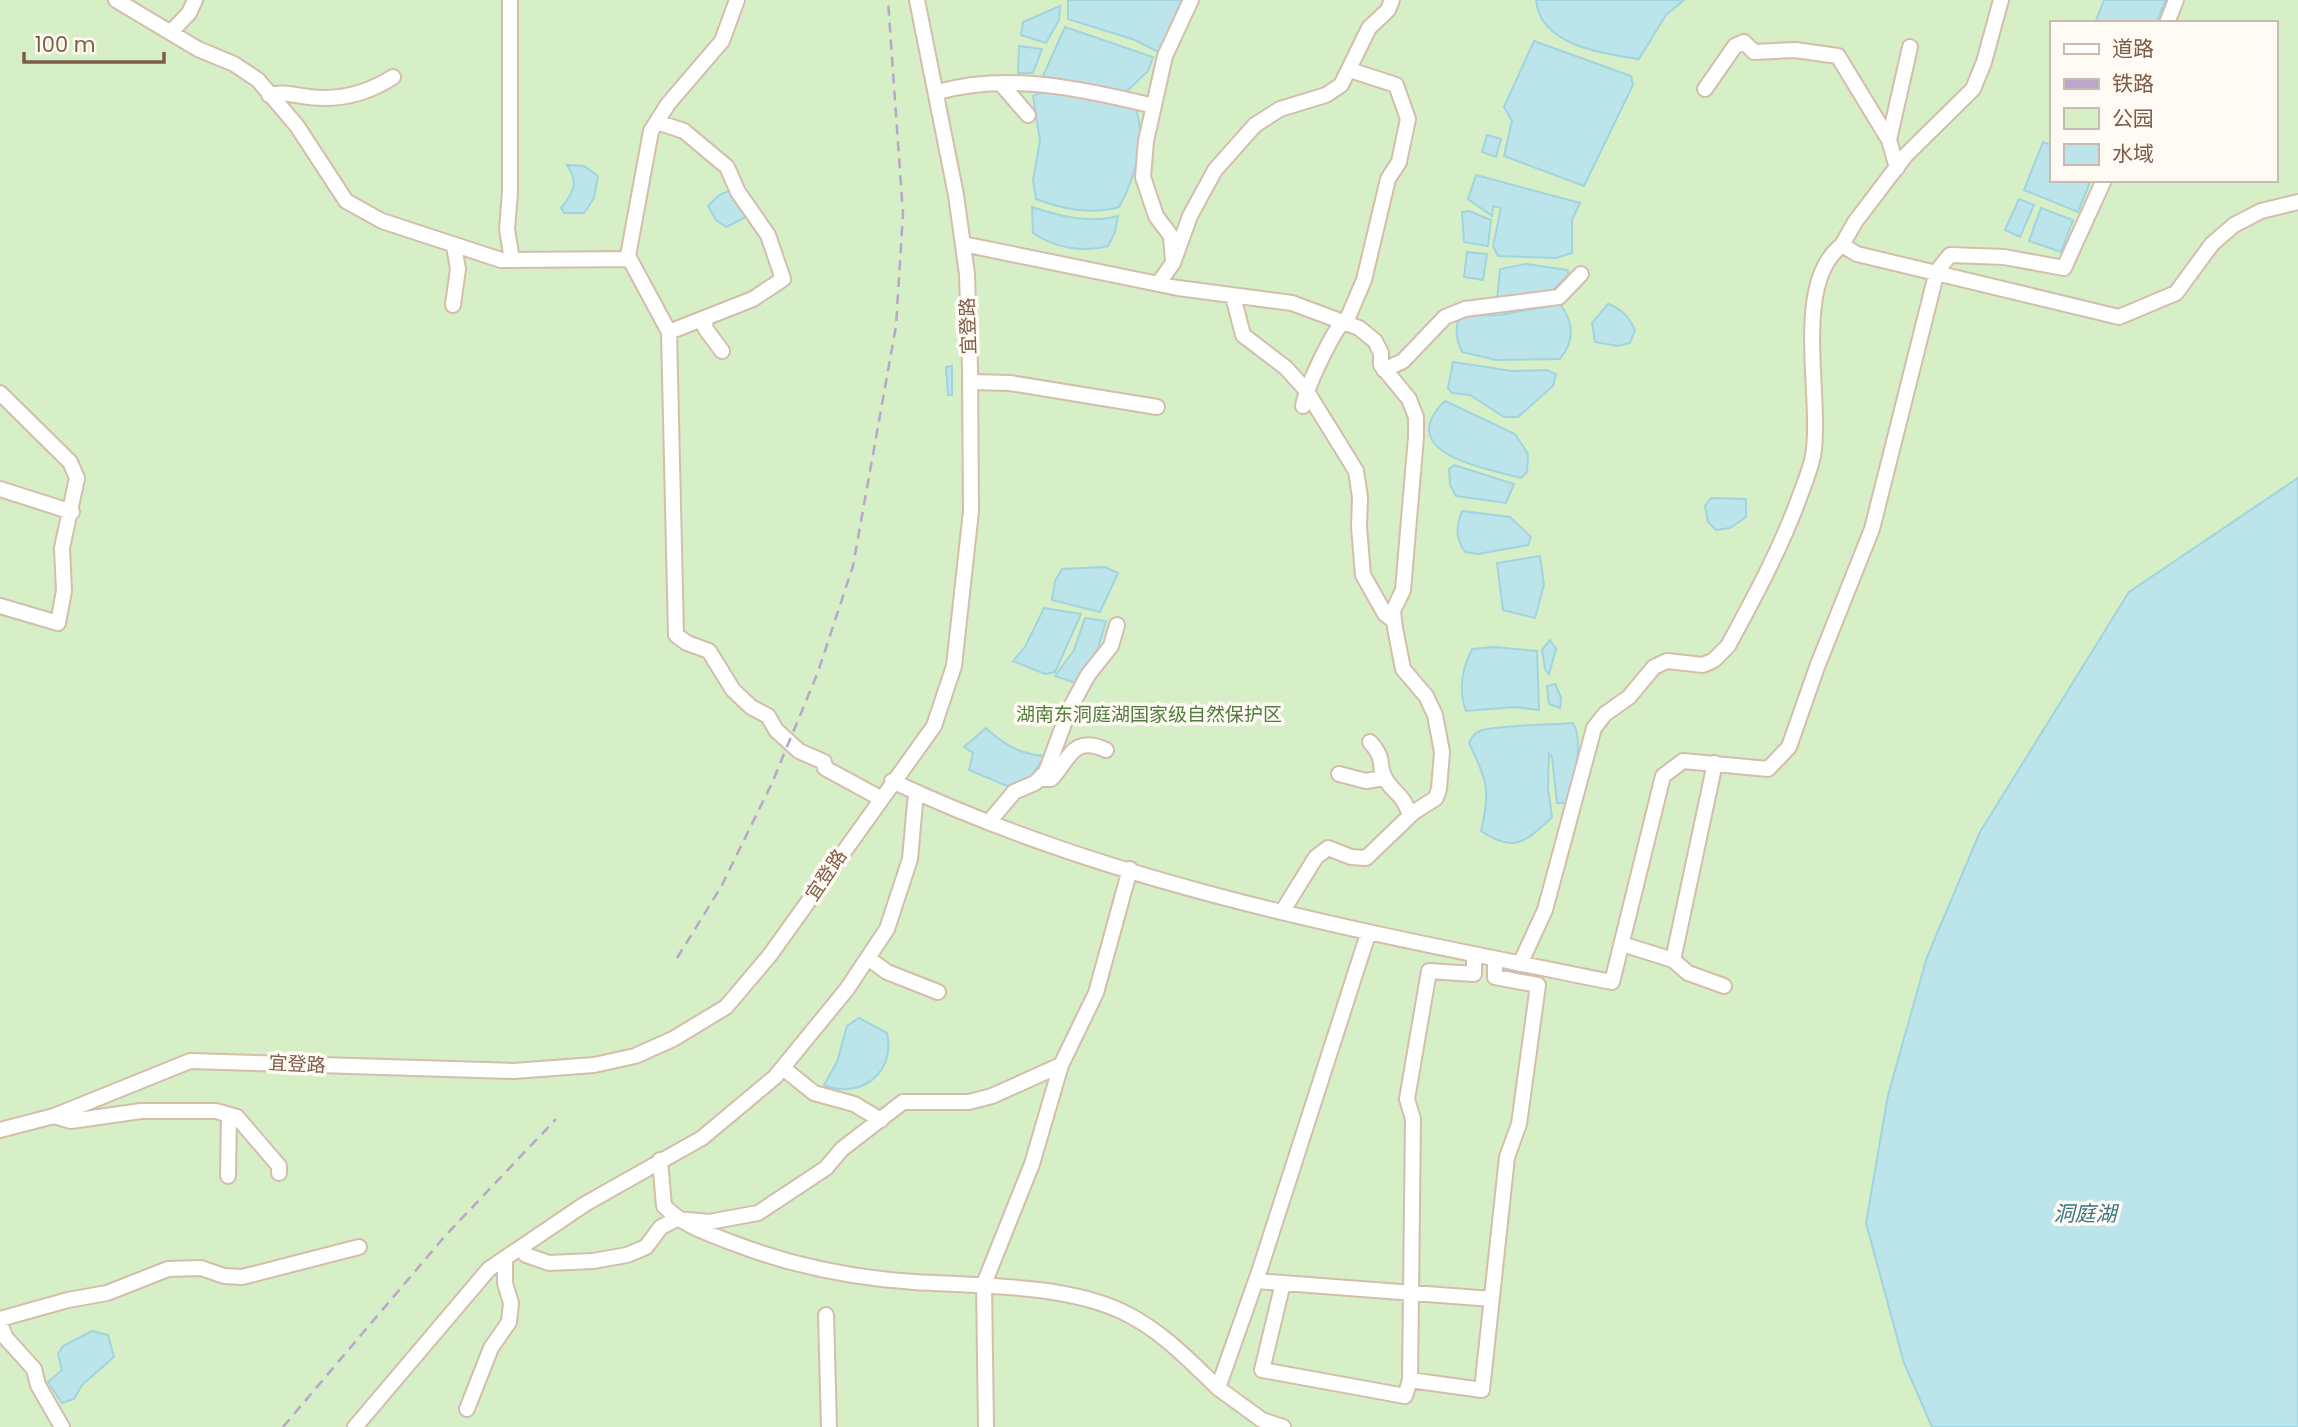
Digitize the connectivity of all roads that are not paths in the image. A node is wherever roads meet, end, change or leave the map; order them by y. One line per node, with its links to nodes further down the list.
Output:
1 (116, 0): 11 (street)
2 (195, 0): 11 (street)
3 (510, 0): 30 (street)
4 (737, 0): 21 (street)
5 (918, 0): 17 (street, 宜登路)
6 (1191, 0): 19 (street)
7 (1392, 0): 13 (street)
8 (2001, 0): 23 (street)
9 (2176, 0): 10 (street)
10 (2168, 21)
11 (171, 32): 18 (street)
12 (1910, 47): 22 (street)
13 (1350, 70): 31 (street); 38 (street)
14 (393, 77): 18 (street)
15 (1002, 85): 17 (street); 19 (street); 20 (street)
16 (1704, 89): 22 (street)
17 (937, 92): 26 (street, 宜登路)
18 (269, 95): 28 (street)
19 (1154, 106): 31 (street)
20 (1028, 115)
21 (657, 122): 29 (street); 37 (street)
22 (1889, 140): 23 (street)
23 (1897, 169): 27 (street)
24 (2103, 182): 32 (street)
25 (2298, 202): 32 (street)
26 (963, 244): 34 (street); 42 (street, 宜登路)
27 (1842, 245): 32 (street); 71 (street)
28 (454, 246): 30 (street); 36 (street)
29 (630, 259): 30 (street); 39 (street)
30 (512, 260)
31 (1173, 262): 34 (street)
32 (1937, 271): 54 (street)
33 (1581, 274): 41 (street)
34 (1158, 284): 35 (street)
35 (1233, 296): 38 (street); 43 (street)
36 (453, 305)
37 (706, 318): 39 (street); 40 (street)
38 (1345, 322): 41 (street); 43 (street)
39 (670, 332): 60 (street)
40 (723, 351)
41 (1384, 370): 50 (street)
42 (970, 382): 46 (street); 58 (street, 宜登路)
43 (1306, 390): 45 (street); 50 (street)
44 (0, 393): 48 (street)
45 (1303, 406)
46 (1157, 407)
47 (0, 489): 48 (street)
48 (72, 512): 49 (street)
49 (0, 606)
50 (1394, 621): 61 (street)
51 (1117, 625): 56 (street)
52 (1370, 742): 57 (street)
53 (1106, 750): 56 (street)
54 (1715, 764): 66 (street); 70 (street)
55 (1339, 774): 57 (street)
56 (1040, 778): 62 (street)
57 (1384, 778): 61 (street)
58 (892, 781): 59 (street); 60 (street, 宜登路)
59 (916, 792): 62 (street); 68 (street)
60 (880, 798): 79 (street, 宜登路)
61 (1410, 816): 64 (street)
62 (989, 822): 63 (street)
63 (1130, 869): 64 (street); 76 (street)
64 (1282, 912): 65 (street)
65 (1368, 934): 67 (street); 89 (street)
66 (1622, 944): 70 (street); 71 (street)
67 (1474, 955): 69 (street); 72 (street)
68 (868, 958): 75 (street); 77 (street)
69 (1495, 959): 71 (street); 73 (street)
70 (1673, 960): 74 (street)
71 (1520, 964)
72 (1474, 974): 73 (street); 92 (street)
73 (1495, 977): 93 (street)
74 (1724, 986)
75 (939, 992)
76 (1061, 1065): 80 (street); 90 (street)
77 (783, 1068): 80 (street); 82 (street)
78 (229, 1115): 79 (street); 83 (street); 84 (street)
79 (54, 1116): 81 (street, 宜登路)
80 (881, 1120): 85 (street)
81 (0, 1130)
82 (660, 1160): 85 (street); 87 (street)
83 (279, 1173)
84 (228, 1176)
85 (677, 1219): 87 (street); 90 (street)
86 (359, 1247): 95 (street)
87 (520, 1248): 100 (street)
88 (505, 1263): 98 (street)
89 (1256, 1281): 91 (street); 97 (street)
90 (984, 1283): 97 (street); 102 (street)
91 (1283, 1283): 92 (street); 96 (street)
92 (1409, 1293): 93 (street); 96 (street)
93 (1492, 1299): 96 (street)
94 (827, 1315): 101 (street)
95 (0, 1322): 99 (street)
96 (1409, 1380)
97 (1218, 1388): 103 (street)
98 (467, 1409)
99 (62, 1427)
100 (355, 1427)
101 (829, 1427)
102 (986, 1427)
103 (1283, 1427)

